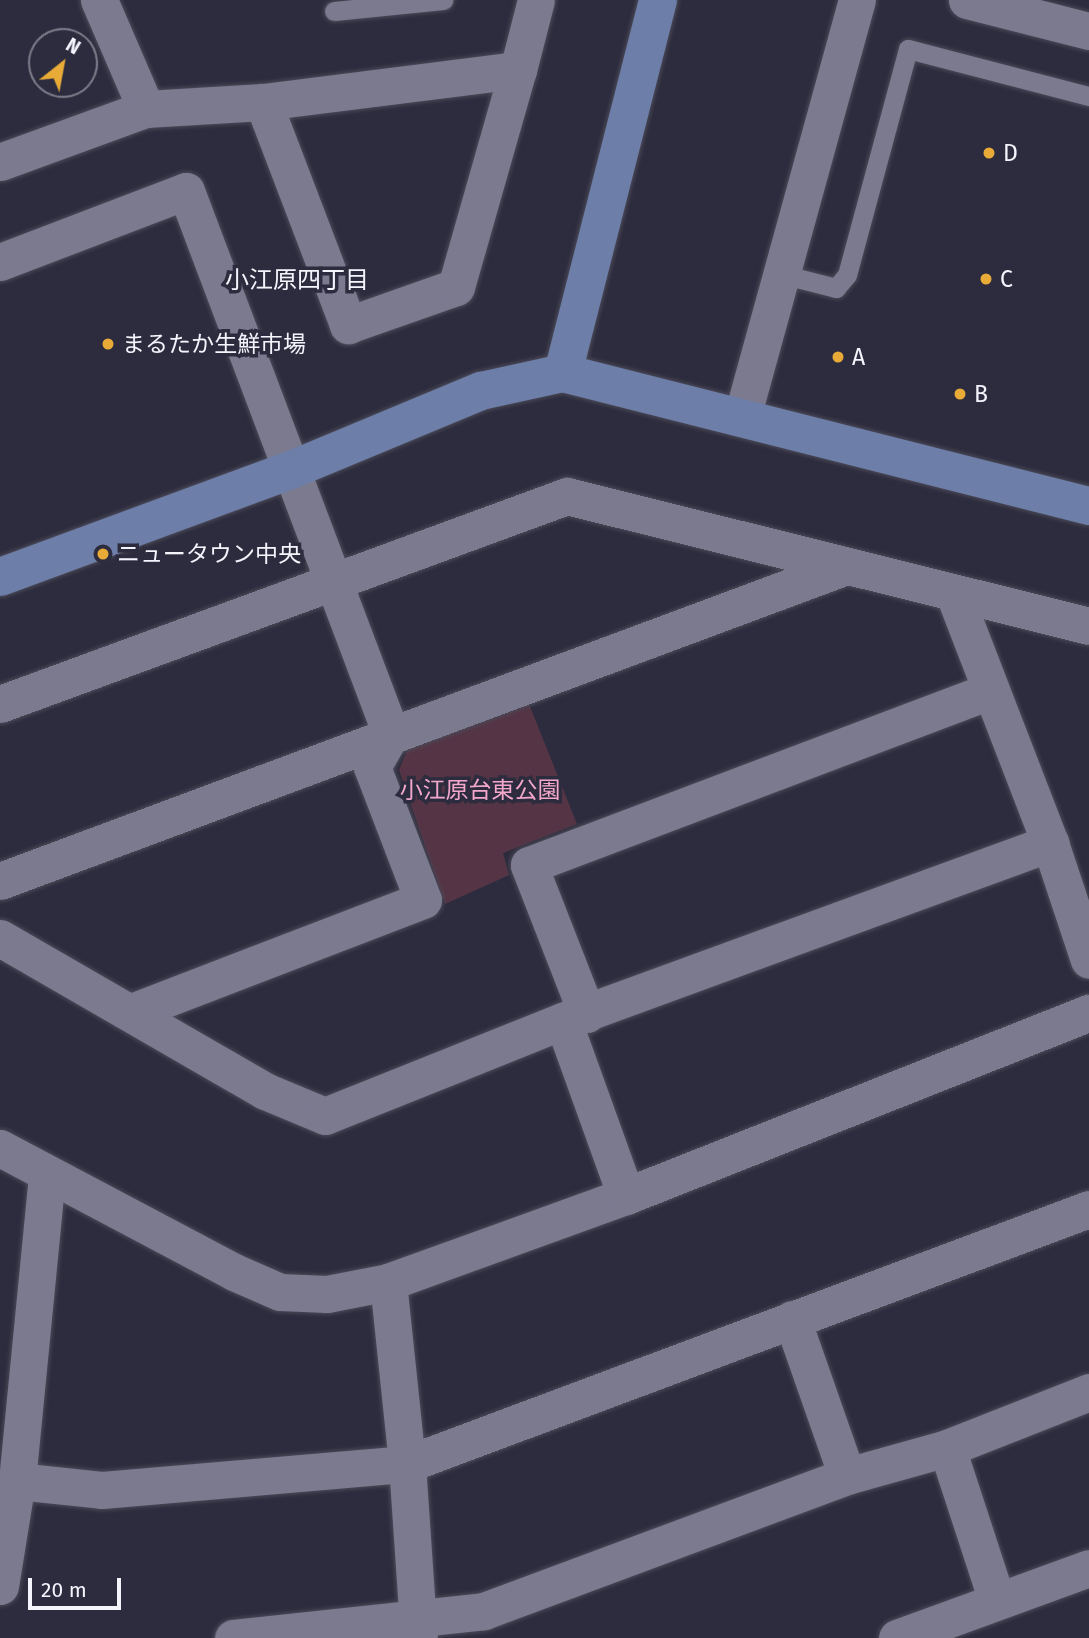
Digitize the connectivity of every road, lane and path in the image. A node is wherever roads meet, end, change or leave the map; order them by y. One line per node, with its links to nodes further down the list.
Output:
1 (99, 0): 12 (street)
2 (443, 0): 7 (lane)
3 (536, 0): 9 (street)
4 (658, 0): 16 (street)
5 (857, 0): 15 (street)
6 (967, 0): 8 (street)
7 (334, 11)
8 (1089, 31)
9 (518, 70): 11 (street); 11 (street)
10 (1089, 96): 15 (lane)
11 (263, 102): 12 (street)
12 (146, 109): 13 (street)
13 (0, 162)
14 (0, 262): 18 (street)
15 (781, 274): 17 (street)
16 (563, 373): 17 (street); 18 (street)
17 (742, 417): 19 (street)
18 (291, 470): 21 (street); 22 (street)
19 (1089, 506)
20 (844, 567): 22 (street); 23 (street); 27 (street)
21 (0, 577)
22 (335, 579): 26 (street); 27 (street)
23 (954, 594): 24 (street); 25 (street)
24 (1089, 626)
25 (990, 691): 28 (street); 34 (street)
26 (0, 704)
27 (391, 734): 29 (street); 32 (street)
28 (1050, 843): 31 (street); 34 (street)
29 (0, 881)
30 (0, 938): 32 (street)
31 (1089, 960)
32 (131, 1012): 34 (street)
33 (1089, 1013): 37 (street)
34 (575, 1018): 37 (street)
35 (0, 1148): 36 (street)
36 (47, 1174): 39 (street); 45 (street)
37 (626, 1196): 39 (street)
38 (1089, 1209): 40 (street)
39 (388, 1282): 43 (street)
40 (792, 1319): 43 (street); 44 (street)
41 (1089, 1392): 42 (street)
42 (947, 1448): 44 (street); 48 (street)
43 (407, 1464): 45 (street); 49 (street)
44 (847, 1476): 49 (street)
45 (18, 1481): 47 (street)
46 (1089, 1568): 48 (street)
47 (0, 1586)
48 (997, 1601): 51 (street)
49 (418, 1629): 50 (street)
50 (233, 1638)
51 (897, 1638)

